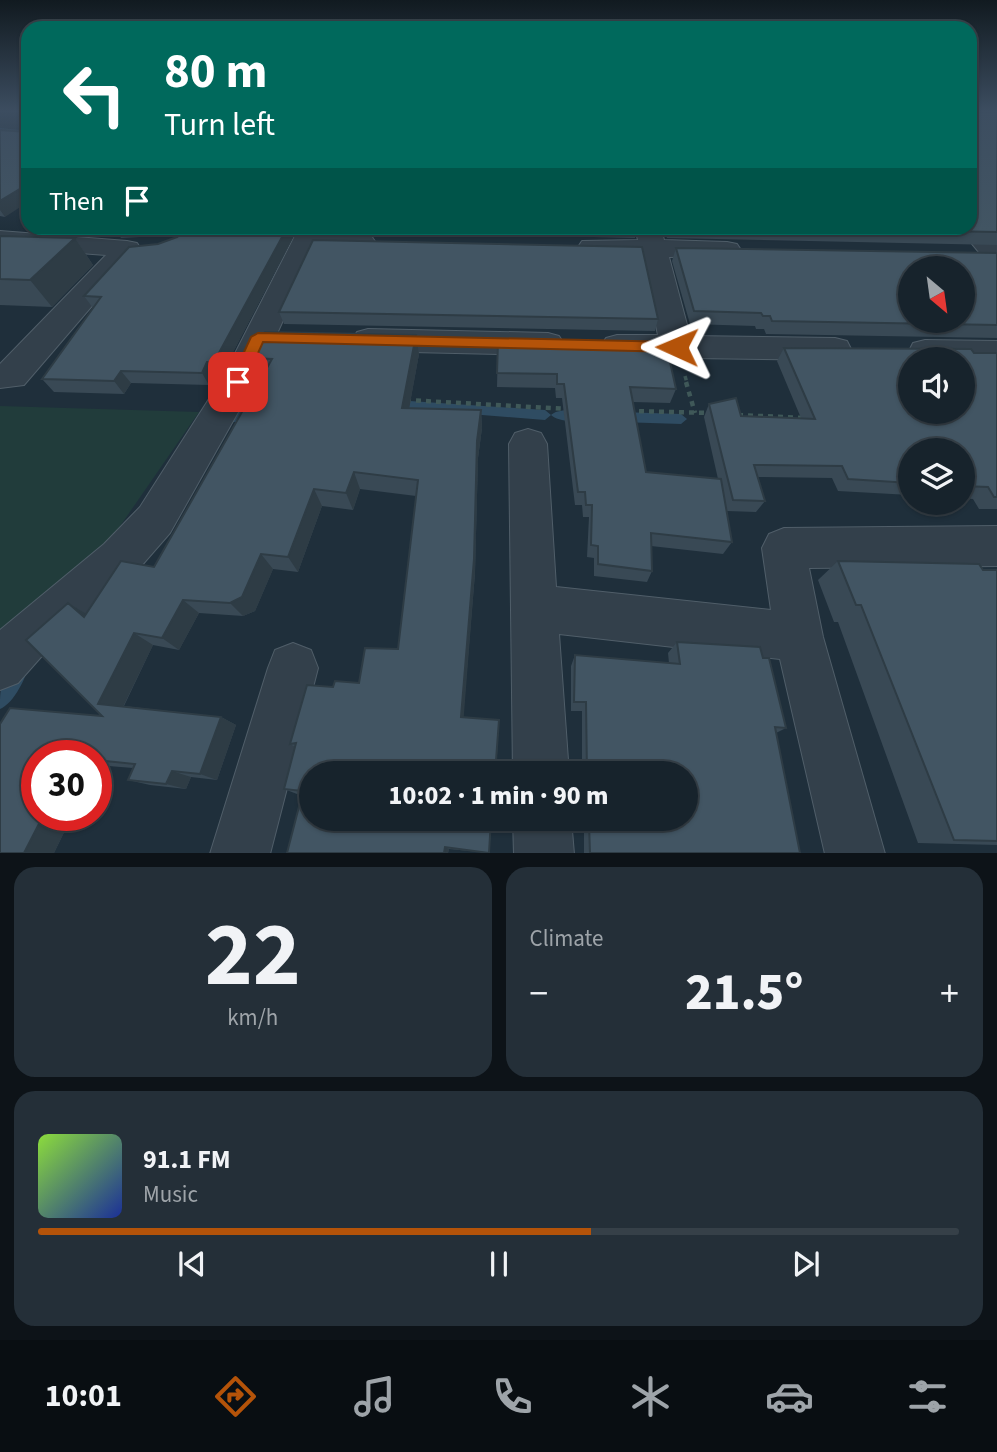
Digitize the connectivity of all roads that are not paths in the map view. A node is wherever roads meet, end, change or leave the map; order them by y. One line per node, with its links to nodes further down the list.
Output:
1 (977, 233): 8 (street)
2 (309, 235): 5 (street); 17 (street)
3 (650, 238): 6 (street); 7 (street); 10 (street)
4 (0, 239): 12 (street)
5 (389, 244)
6 (569, 247)
7 (749, 251)
8 (956, 255)
9 (341, 339): 10 (street)
10 (677, 347): 11 (street)
11 (997, 352)
12 (0, 376)
13 (528, 444): 15 (street)
14 (997, 546): 16 (street)
15 (534, 608): 16 (street); 19 (street)
16 (799, 637): 23 (street)
17 (0, 664)
18 (293, 668): 21 (street)
19 (540, 761)
20 (543, 831): 22 (street)
21 (240, 853)
22 (544, 853)
23 (855, 853)

